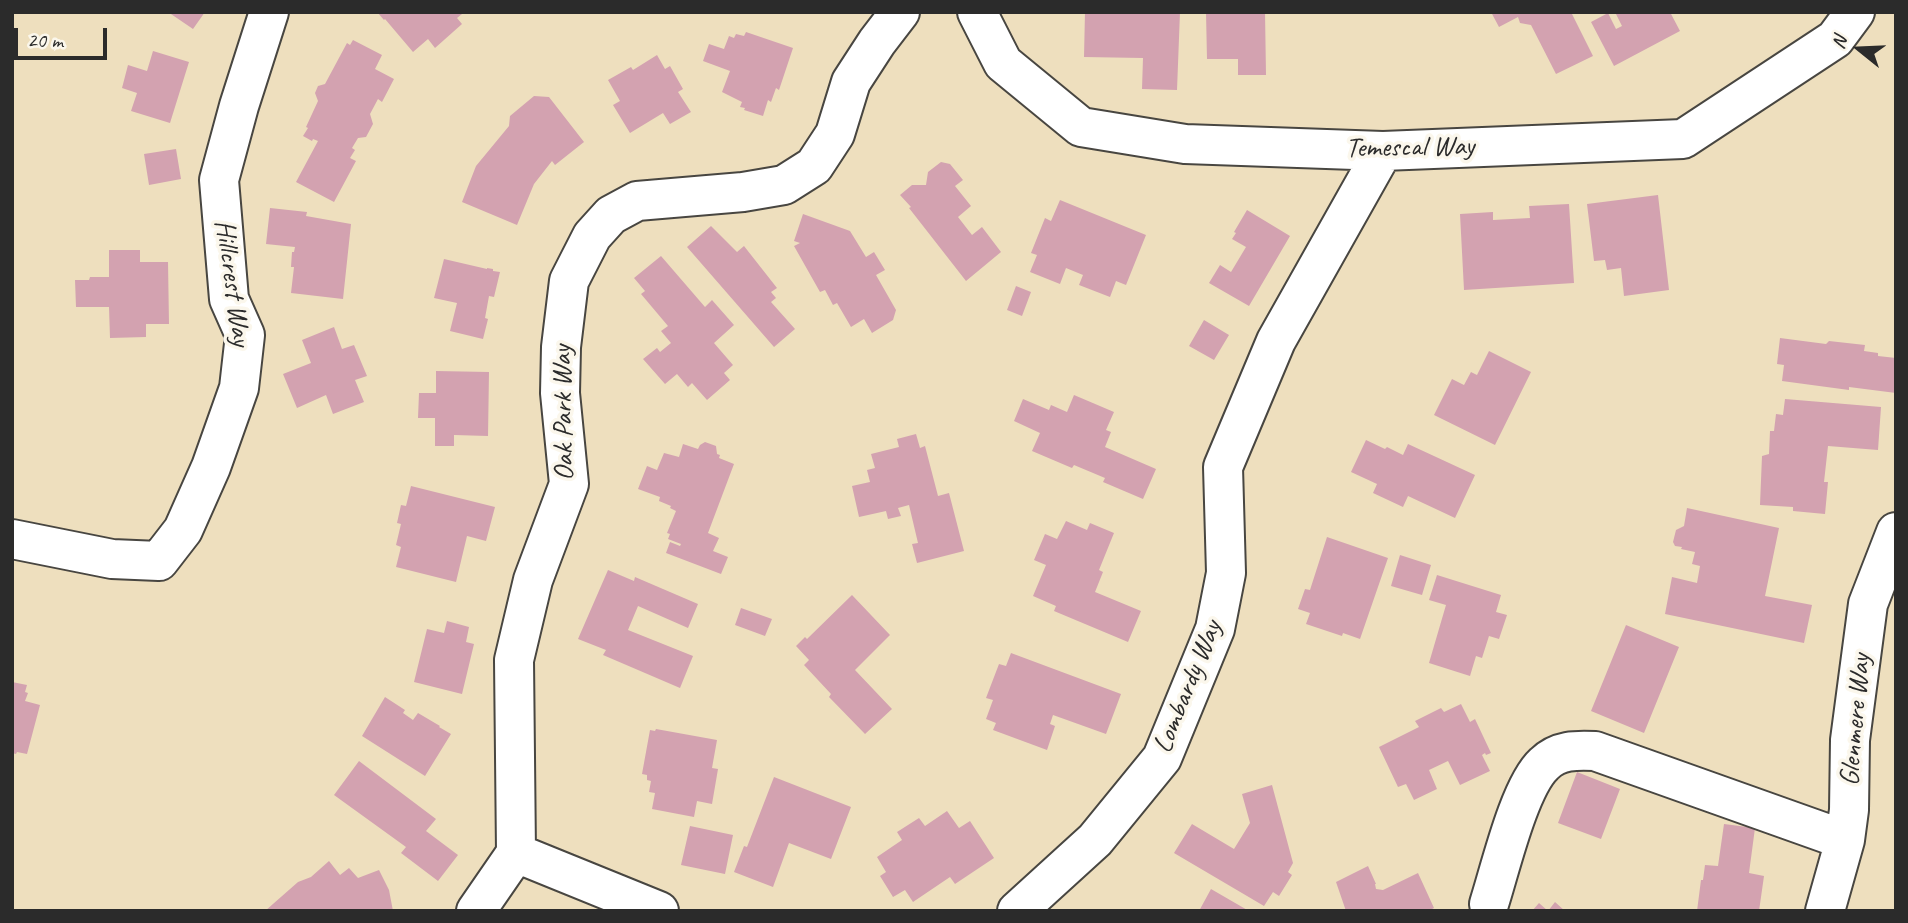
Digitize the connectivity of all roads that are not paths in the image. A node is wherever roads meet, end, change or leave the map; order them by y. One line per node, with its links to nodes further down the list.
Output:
1 (269, 12): 7 (street, Hillcrest Way)
2 (900, 12): 9 (street, Oak Park Way)
3 (977, 12): 5 (street, Temescal Way)
4 (1855, 12): 5 (street, Temescal Way)
5 (1383, 151): 13 (street, Lombardy Way)
6 (1896, 533): 8 (street, Glenmere Way)
7 (12, 539)
8 (1845, 840): 10 (street); 14 (street, Glenmere Way)
9 (516, 853): 11 (street); 12 (street)
10 (1489, 904)
11 (476, 911)
12 (659, 911)
13 (1017, 911)
14 (1825, 911)

